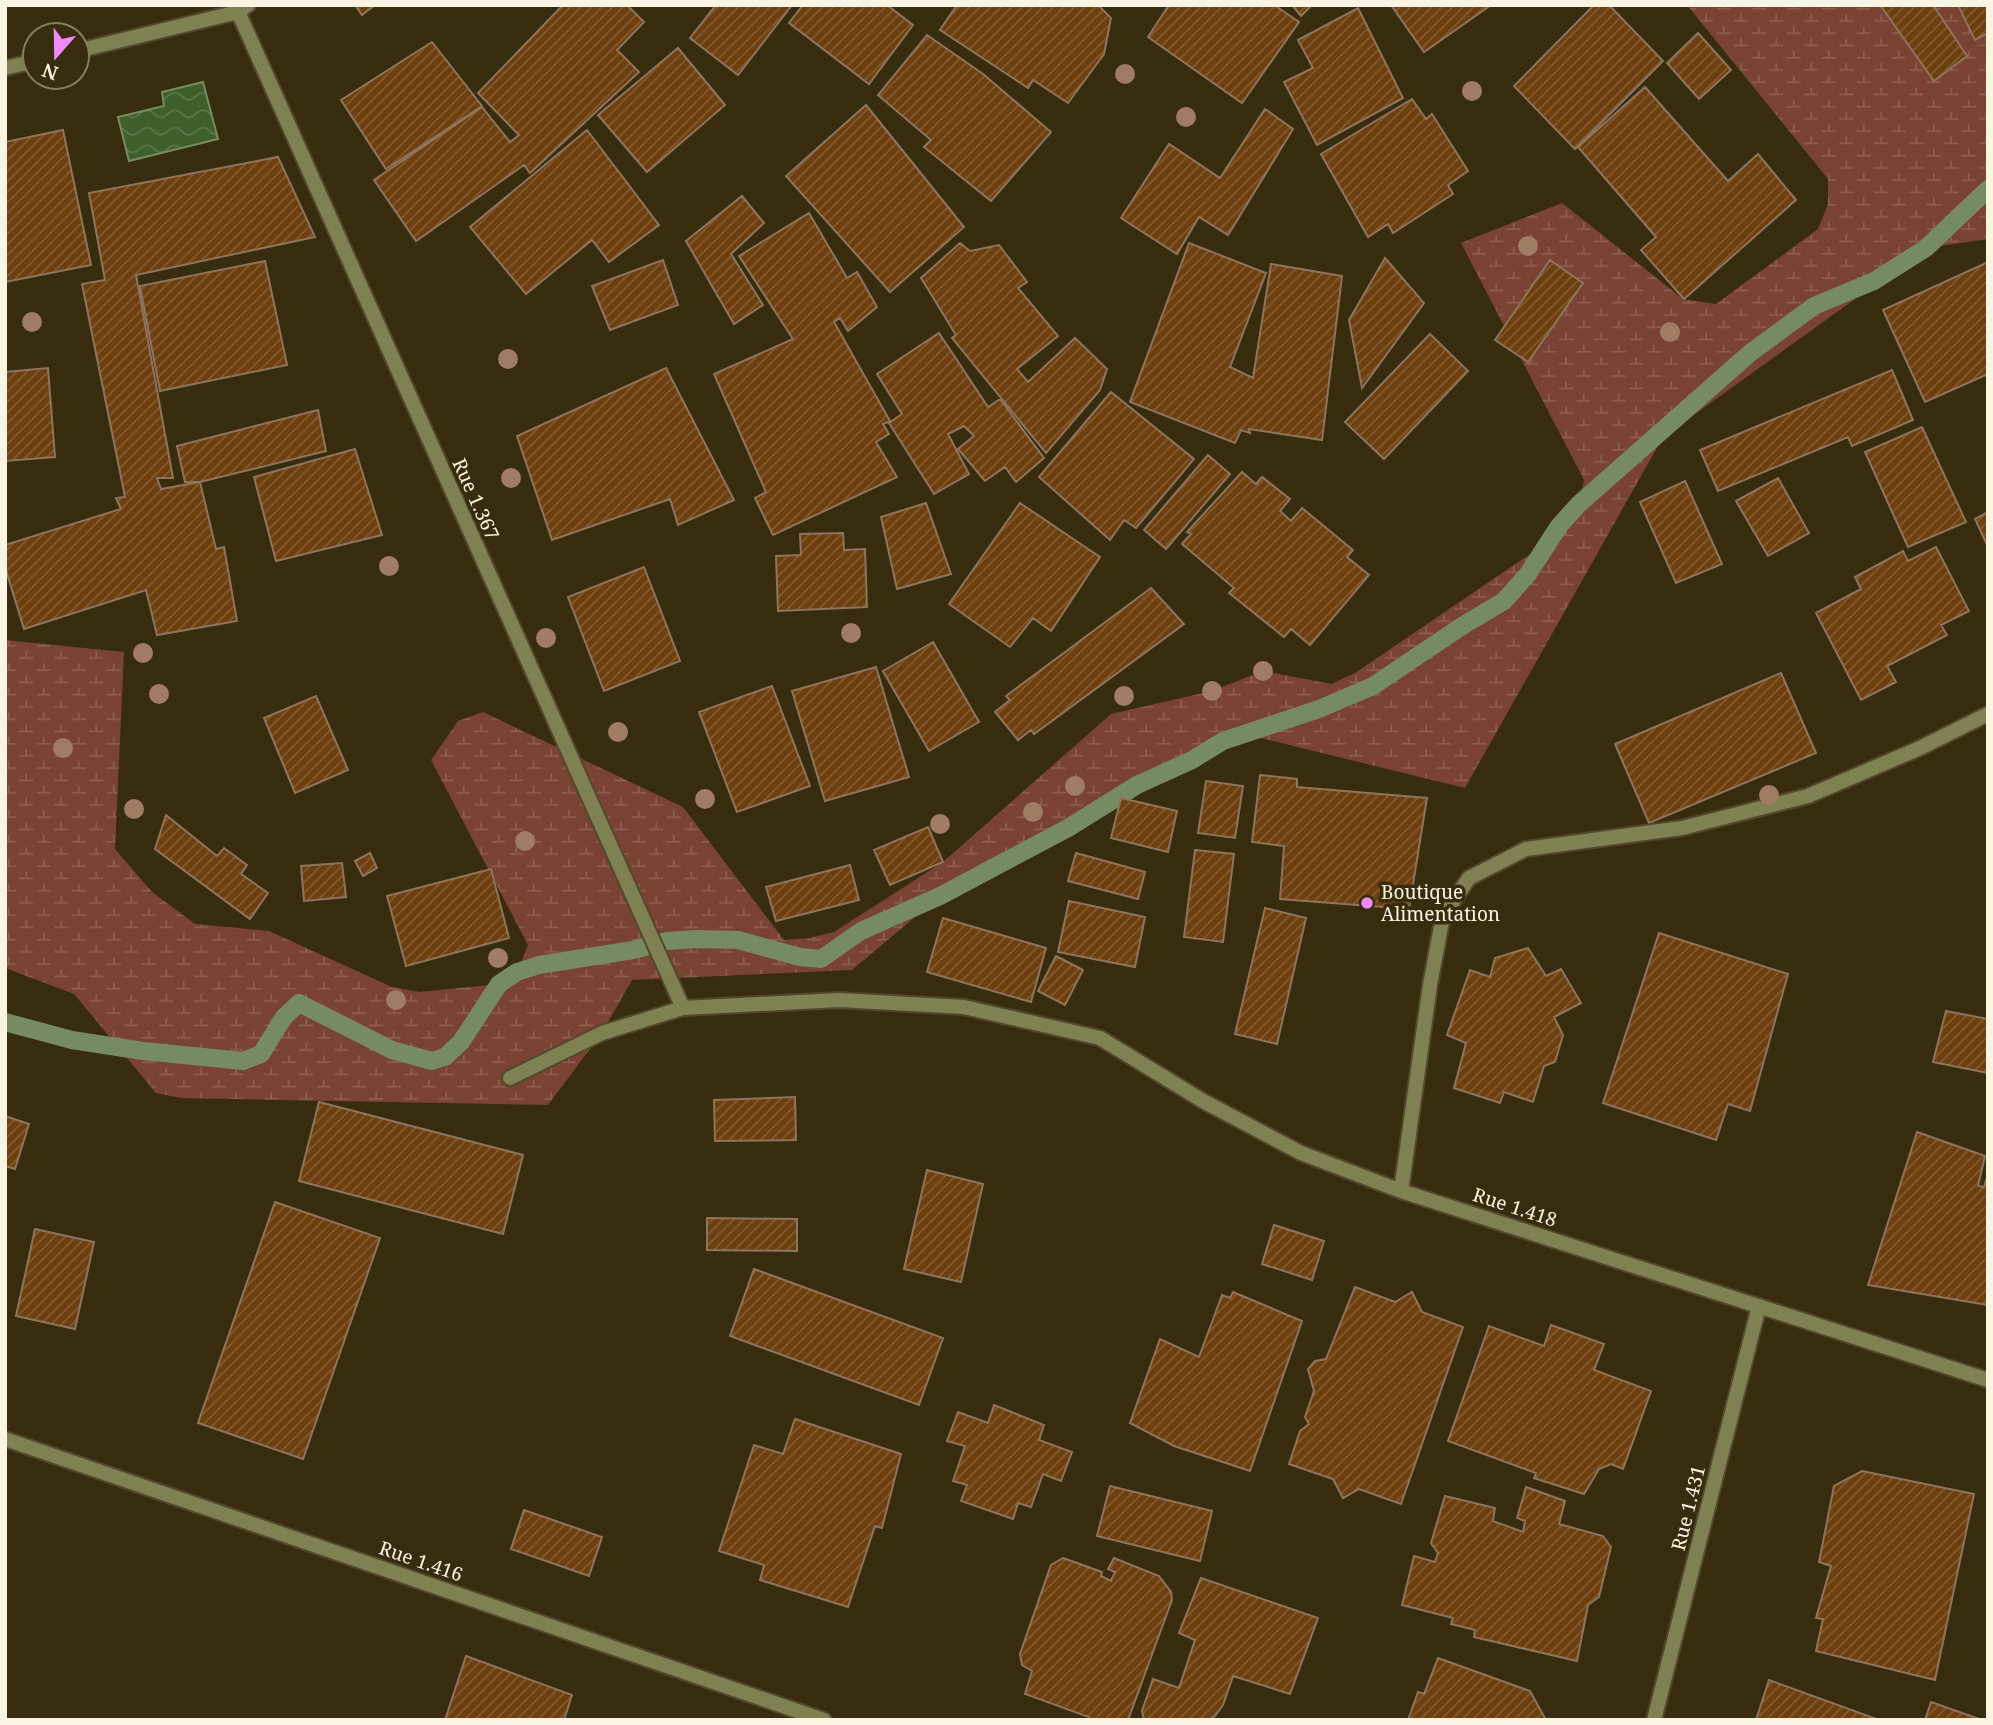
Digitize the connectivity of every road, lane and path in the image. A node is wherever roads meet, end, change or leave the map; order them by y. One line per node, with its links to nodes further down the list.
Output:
1 (240, 8): 2 (street); 4 (street, Rue 1.367)
2 (91, 47)
3 (1988, 714): 6 (street)
4 (683, 1008): 5 (street, Rue 1.418); 6 (street, Rue 1.418)
5 (510, 1079)
6 (1401, 1191): 7 (street, Rue 1.418)
7 (1759, 1306): 8 (street, Rue 1.418); 11 (street, Rue 1.431)
8 (1988, 1380)
9 (5, 1439): 10 (street, Rue 1.416)
10 (824, 1720)
11 (1654, 1720)

